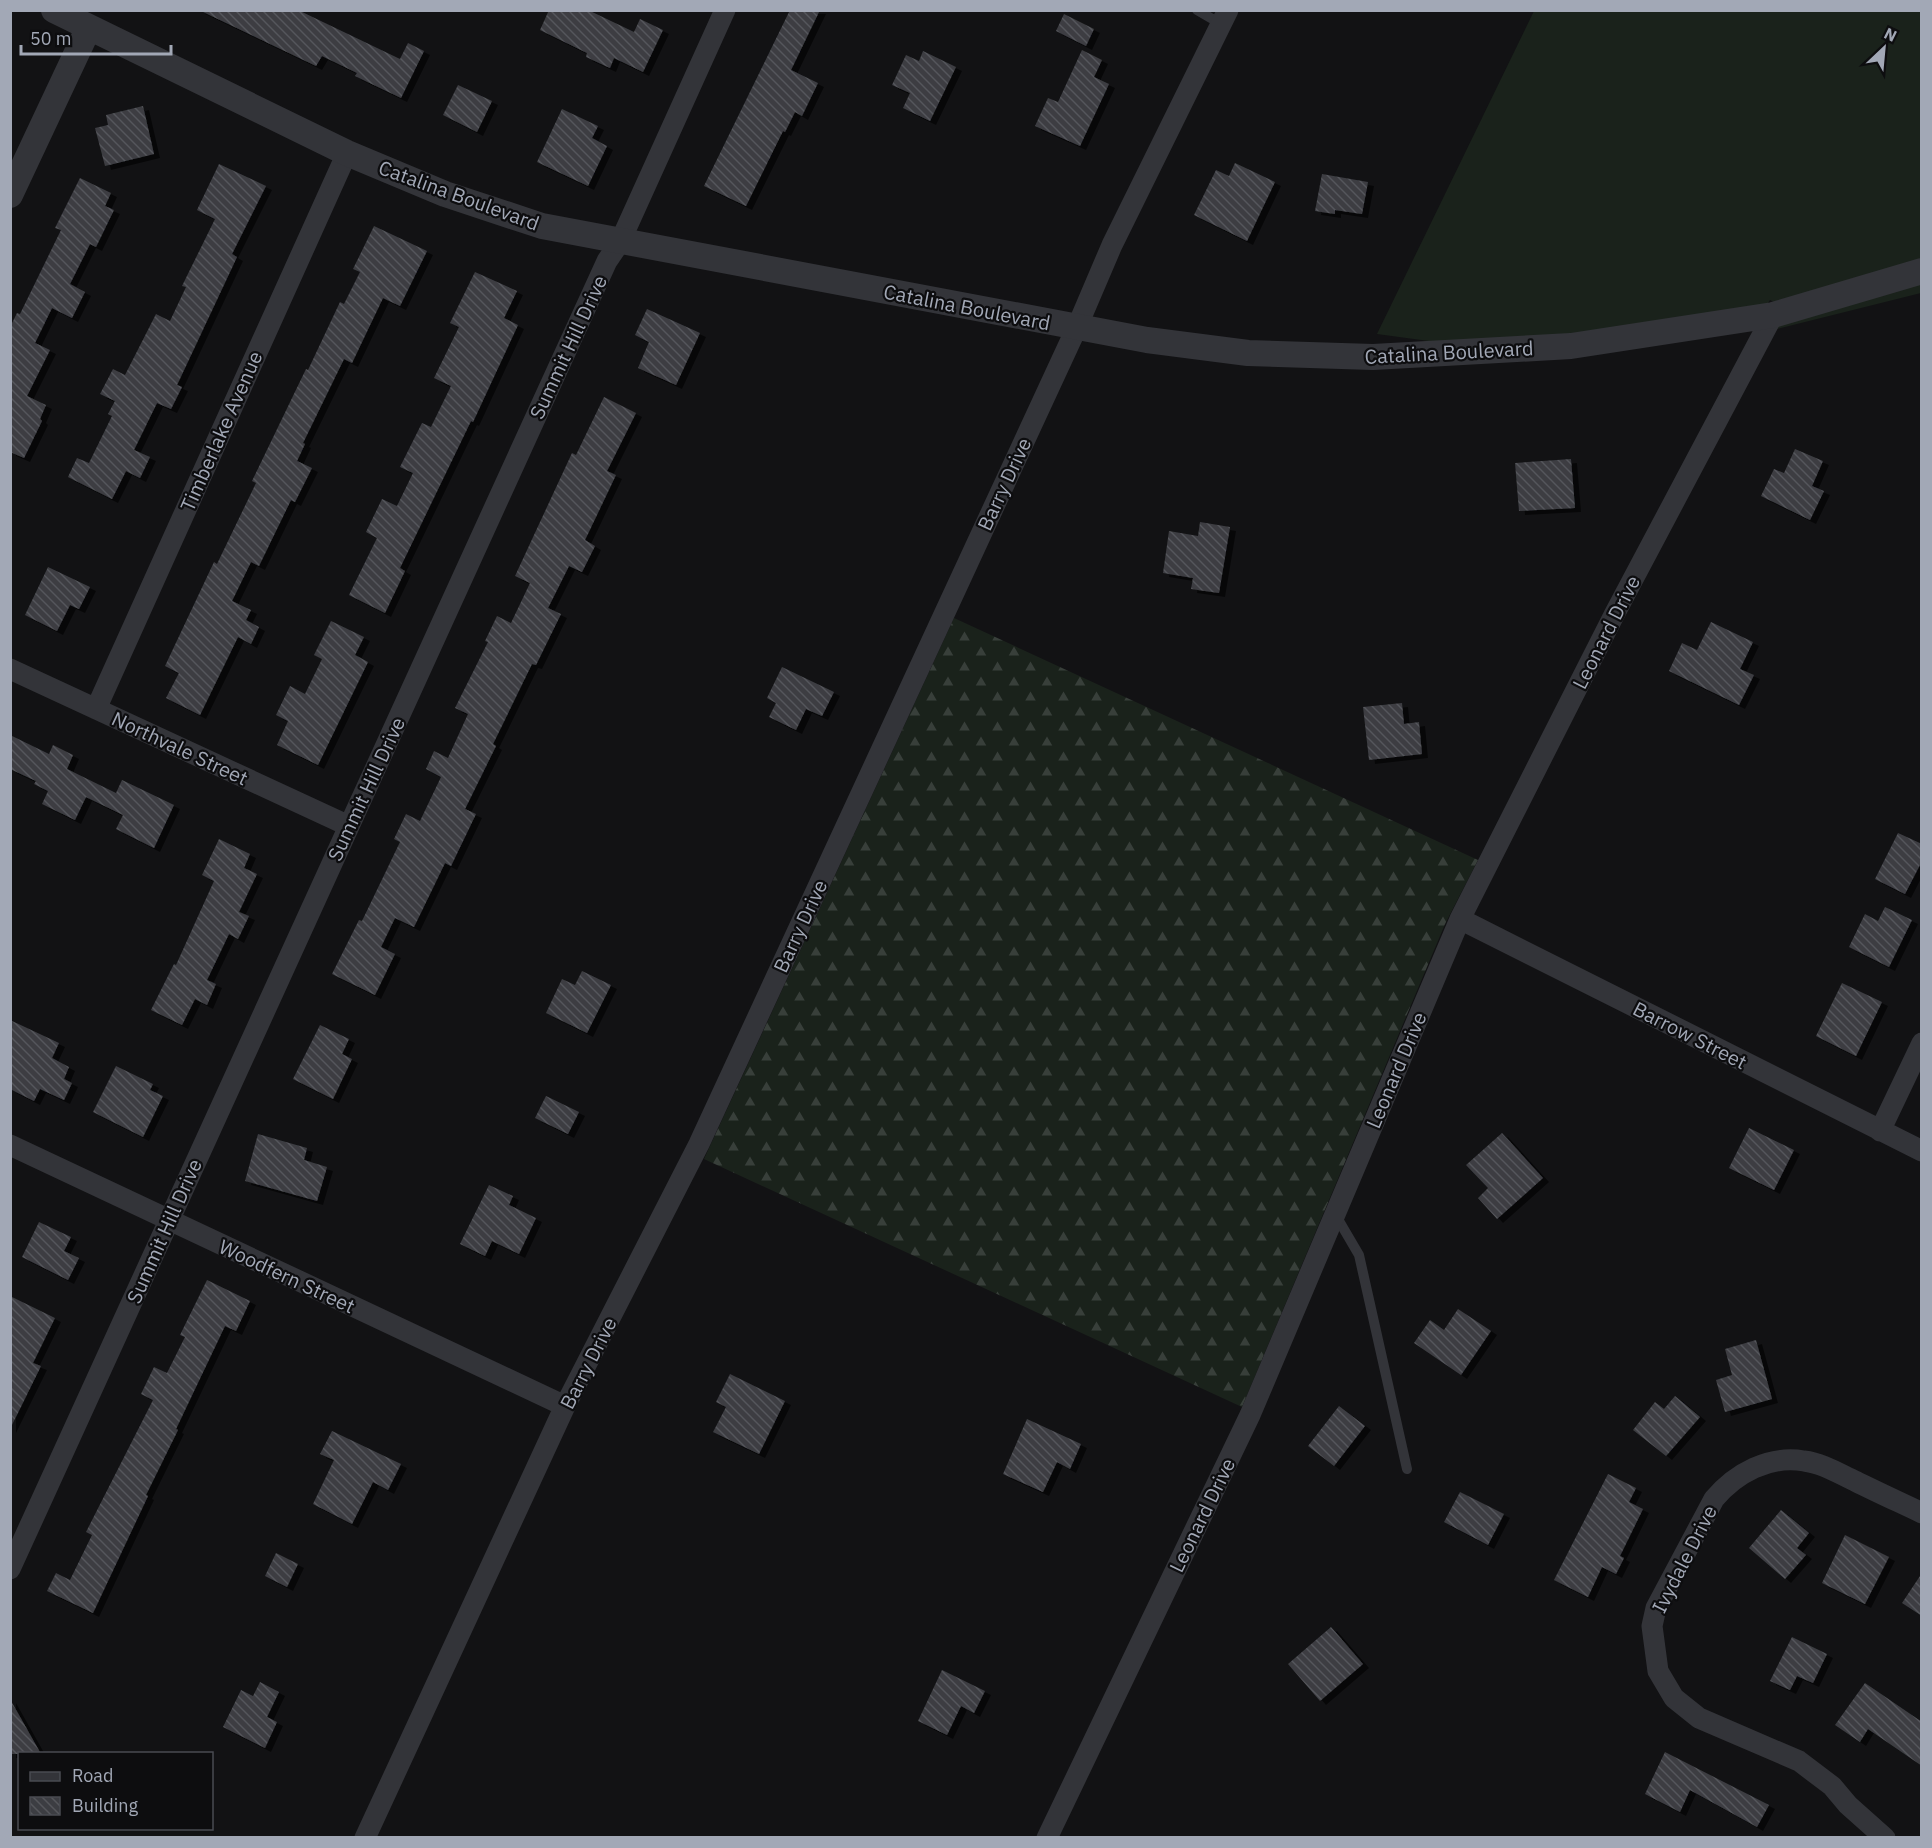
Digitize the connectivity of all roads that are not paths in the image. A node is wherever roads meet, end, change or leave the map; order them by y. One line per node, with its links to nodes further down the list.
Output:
1 (54, 10): 5 (street, Catalina Boulevard)
2 (725, 10): 8 (street, Summit Hill Drive)
3 (1197, 10): 4 (lane)
4 (1224, 17): 11 (street, Barry Drive)
5 (88, 27): 6 (street, Catalina Boulevard); 7 (street)
6 (346, 153): 8 (street, Catalina Boulevard); 13 (street, Timberlake Avenue)
7 (10, 195)
8 (620, 242): 11 (street, Catalina Boulevard); 14 (street, Summit Hill Drive)
9 (1922, 271): 10 (street, Catalina Boulevard)
10 (1773, 315): 11 (street, Catalina Boulevard); 15 (street, Leonard Drive)
11 (1077, 327): 22 (street, Barry Drive)
12 (10, 669): 13 (street, Northvale Street)
13 (96, 709): 14 (street, Northvale Street)
14 (349, 826): 21 (street, Summit Hill Drive)
15 (1460, 918): 17 (street, Barrow Street); 20 (street, Leonard Drive)
16 (1922, 1043): 17 (street)
17 (1880, 1131): 19 (street, Barrow Street)
18 (10, 1145): 21 (street, Woodfern Street)
19 (1922, 1151)
20 (1335, 1214): 23 (lane); 27 (street, Leonard Drive)
21 (168, 1220): 22 (street, Woodfern Street); 25 (street, Summit Hill Drive)
22 (565, 1406): 26 (street, Barry Drive)
23 (1407, 1469)
24 (1922, 1513): 28 (street, Ivydale Drive)
25 (10, 1569)
26 (365, 1838)
27 (1047, 1838)
28 (1885, 1838)

